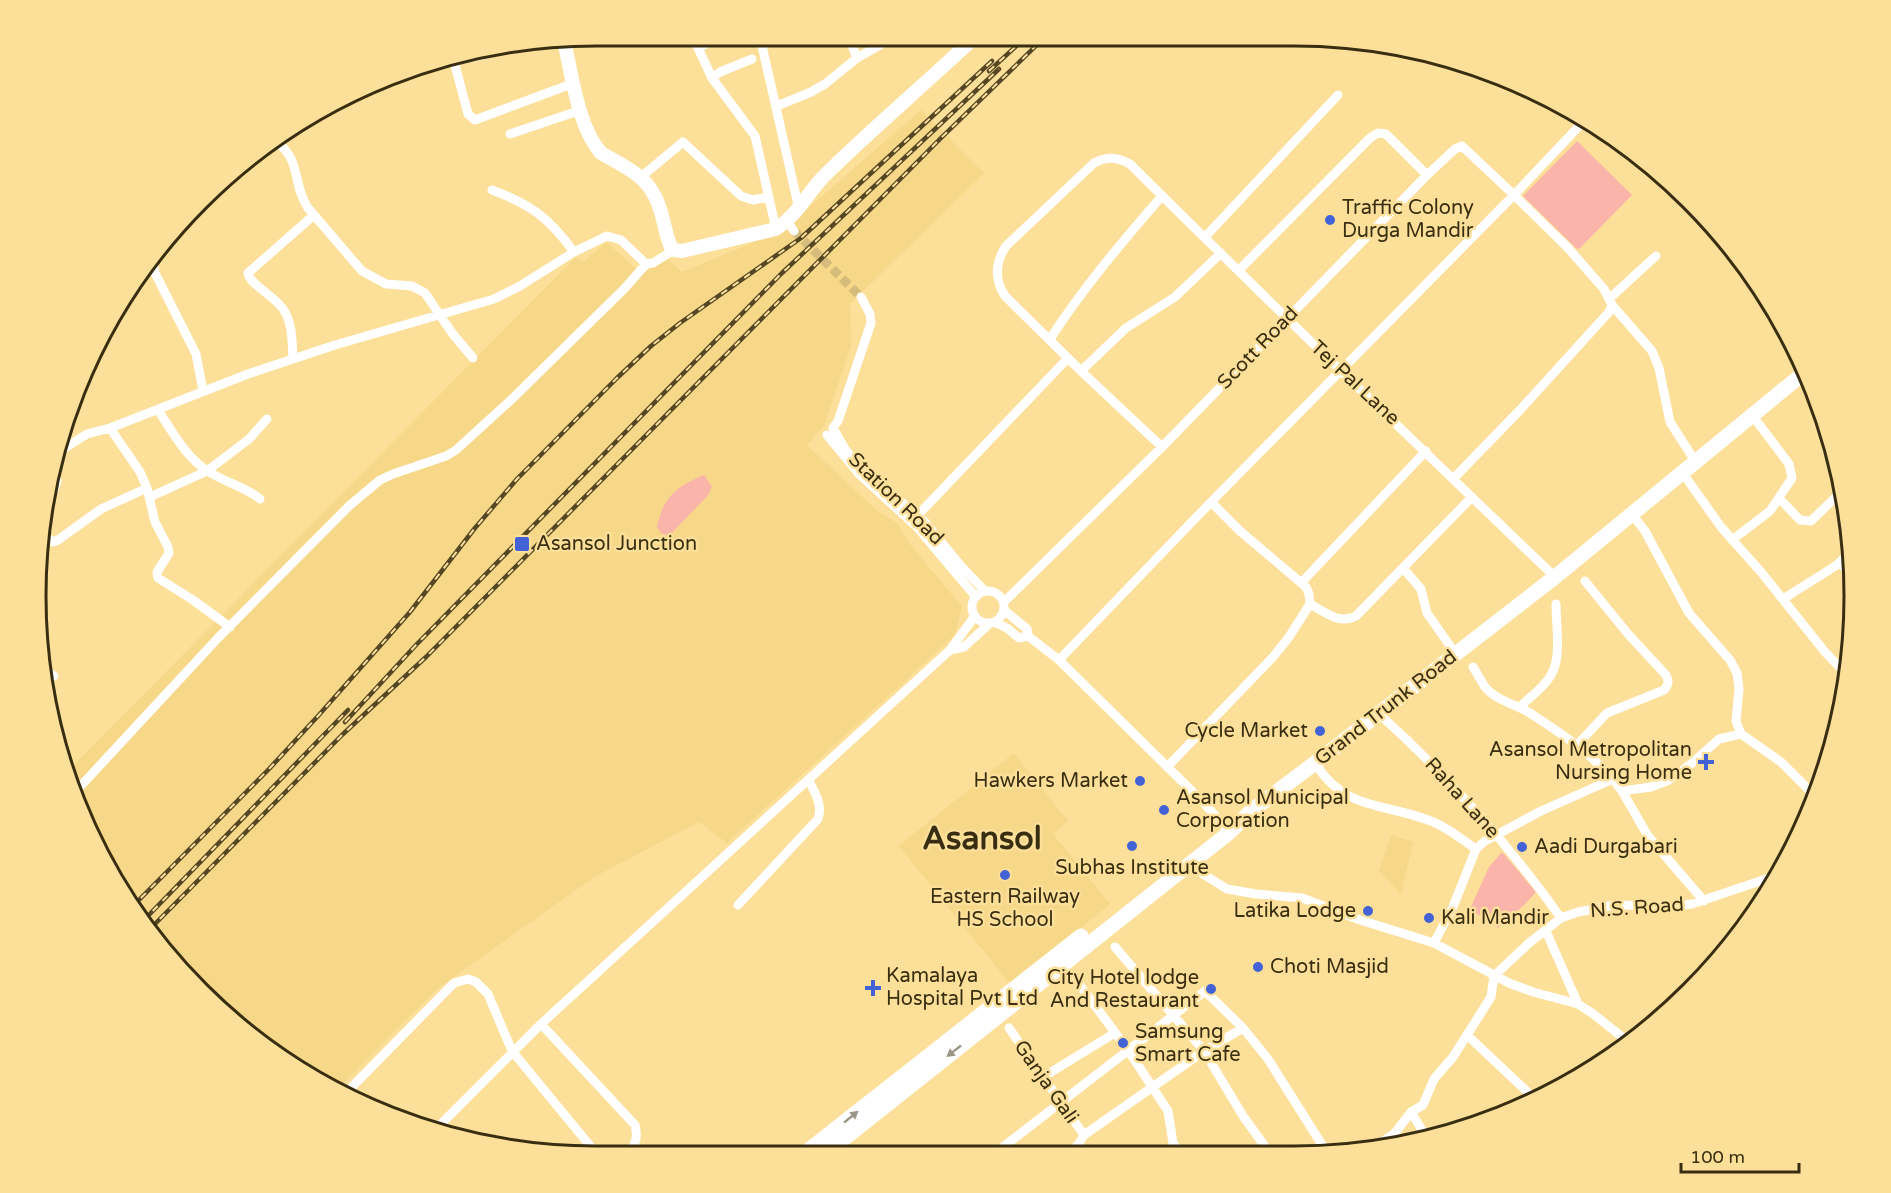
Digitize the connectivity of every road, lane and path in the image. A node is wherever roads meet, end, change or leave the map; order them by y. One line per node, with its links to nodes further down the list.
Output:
1 (762, 46): 13 (street)
2 (852, 46): 7 (street)
3 (878, 46): 7 (street)
4 (966, 46): 24 (street)
5 (699, 47): 10 (street)
6 (566, 48): 11 (street)
7 (857, 58): 13 (street)
8 (752, 59): 10 (street)
9 (455, 65): 11 (street)
10 (712, 78): 23 (street)
11 (574, 83): 14 (street)
12 (1338, 94): 27 (street)
13 (777, 106): 24 (street)
14 (581, 110): 16 (street); 19 (street)
15 (1580, 126): 21 (street)
16 (510, 134)
17 (281, 146): 25 (street)
18 (1427, 175): 21 (street, Scott Road); 34 (street); 38 (street, Scott Road)
19 (641, 177): 23 (street); 28 (street)
20 (492, 190): 29 (street)
21 (1514, 195): 36 (street); 43 (street)
22 (1162, 196): 27 (street, Tej Pal Lane); 39 (street); 39 (street, Tej Pal Lane)
23 (769, 197): 26 (street)
24 (799, 209): 26 (street)
25 (314, 215): 37 (street); 42 (street)
26 (786, 227): 28 (street)
27 (1205, 237): 30 (street, Tej Pal Lane)
28 (674, 250): 32 (street)
29 (574, 252): 32 (street); 37 (street)
30 (1221, 253): 34 (street, Tej Pal Lane); 44 (street)
31 (1656, 256): 36 (street)
32 (646, 264): 83 (street)
33 (154, 270): 46 (street)
34 (1239, 270): 38 (street, Tej Pal Lane)
35 (861, 297): 51 (street)
36 (1611, 302): 55 (street); 58 (street)
37 (441, 314): 40 (street); 42 (street)
38 (1286, 318): 43 (street, Tej Pal Lane); 53 (street, Scott Road)
39 (1050, 339): 41 (street)
40 (473, 358)
41 (1068, 358): 44 (street); 66 (street)
42 (293, 359): 46 (street)
43 (1341, 370): 54 (street, Tej Pal Lane); 64 (street)
44 (1081, 371): 53 (street)
45 (1799, 377): 48 (main road, Grand Trunk Road)
46 (203, 391): 47 (street)
47 (158, 410): 50 (street); 56 (street)
48 (1752, 415): 55 (main road, Grand Trunk Road); 62 (street)
49 (267, 419): 56 (street)
50 (110, 428): 52 (street); 59 (street)
51 (830, 432): 66 (street, Station Road); 76 (street, Station Road)
52 (67, 446)
53 (1162, 447): 80 (street, Scott Road)
54 (1426, 450): 58 (street, Tej Pal Lane); 74 (street)
55 (1695, 461): 57 (main road, Grand Trunk Road)
56 (207, 471): 59 (street); 63 (street)
57 (1682, 472): 65 (main road, Grand Trunk Road); 67 (street)
58 (1454, 478): 60 (street, Tej Pal Lane)
59 (148, 492): 68 (street); 83 (street)
60 (1472, 497): 71 (street); 72 (street, Tej Pal Lane)
61 (1835, 497): 62 (street)
62 (1779, 498): 67 (street)
63 (260, 499)
64 (1211, 502): 74 (street); 87 (street)
65 (1631, 513): 72 (main road, Grand Trunk Road); 92 (street)
66 (917, 516): 75 (street, Station Road)
67 (1732, 540): 77 (street)
68 (50, 542)
69 (1841, 562): 70 (street); 77 (street)
70 (1843, 565)
71 (1403, 568): 78 (street); 86 (street)
72 (1555, 577): 86 (main road, Grand Trunk Road)
73 (1585, 581): 93 (street)
74 (1301, 583): 78 (street)
75 (984, 591): 76 (street); 80 (street)
76 (976, 597): 81 (street)
77 (1784, 599): 89 (street)
78 (1310, 604): 95 (street)
79 (1556, 604): 90 (street)
80 (1004, 606): 82 (street); 84 (street)
81 (975, 616): 82 (street); 85 (street)
82 (991, 623): 84 (street); 85 (street)
83 (230, 627): 98 (street)
84 (1028, 636): 87 (street)
85 (950, 650): 97 (street)
86 (1455, 653): 91 (main road, Grand Trunk Road)
87 (1059, 660): 95 (street)
88 (1473, 667): 90 (street)
89 (1840, 667)
90 (1520, 707): 93 (street)
91 (1378, 713): 94 (main road, Grand Trunk Road); 102 (street, Raha Lane)
92 (1741, 734): 99 (street); 100 (street)
93 (1577, 745): 96 (street)
94 (1315, 763): 101 (main road, Grand Trunk Road); 103 (street)
95 (1167, 767): 101 (street)
96 (1613, 779): 100 (street); 102 (street)
97 (809, 781): 107 (street); 116 (street)
98 (80, 785)
99 (1809, 790)
100 (1622, 791): 106 (street)
101 (1227, 829): 104 (main road, Grand Trunk Road); 138 (main road, one-way to 101)
102 (1495, 835): 103 (street); 108 (street, Raha Lane)
103 (1476, 849): 110 (street)
104 (1192, 861): 110 (street); 139 (main road, Grand Trunk Road, one-way to 139)
105 (1767, 879): 106 (street, N.S. Road)
106 (1704, 901): 108 (street, N.S. Road)
107 (738, 904)
108 (1561, 918): 109 (street, N.S. Road)
109 (1546, 931): 112 (street, N.S. Road); 114 (street)
110 (1434, 943): 112 (street)
111 (1115, 947): 115 (street)
112 (1494, 976): 114 (street); 120 (street)
113 (1076, 980): 119 (street)
114 (1578, 1004): 121 (street)
115 (1173, 1016): 118 (street); 122 (street); 124 (street)
116 (541, 1024): 123 (street); 137 (street)
117 (1009, 1028): 125 (street, Ganja Gali)
118 (1243, 1028): 124 (street); 135 (street)
119 (1115, 1033): 122 (street); 125 (street)
120 (1467, 1035): 128 (street); 130 (street)
121 (1623, 1037)
122 (1128, 1050): 126 (street); 129 (street)
123 (512, 1051): 127 (street); 131 (street); 136 (street)
124 (1204, 1051): 126 (street); 143 (street)
125 (1043, 1077): 129 (street, Ganja Gali)
126 (1151, 1088): 133 (street); 142 (street)
127 (351, 1089)
128 (1529, 1094)
129 (1060, 1102): 133 (street, Ganja Gali); 140 (street)
130 (1411, 1113): 132 (street); 134 (street)
131 (441, 1124)
132 (1423, 1131)
133 (1084, 1135): 141 (street)
134 (1387, 1138)
135 (1322, 1145)
136 (590, 1146)
137 (633, 1146)
138 (815, 1146)
139 (835, 1146)
140 (1004, 1146)
141 (1077, 1146)
142 (1175, 1146)
143 (1264, 1146)

